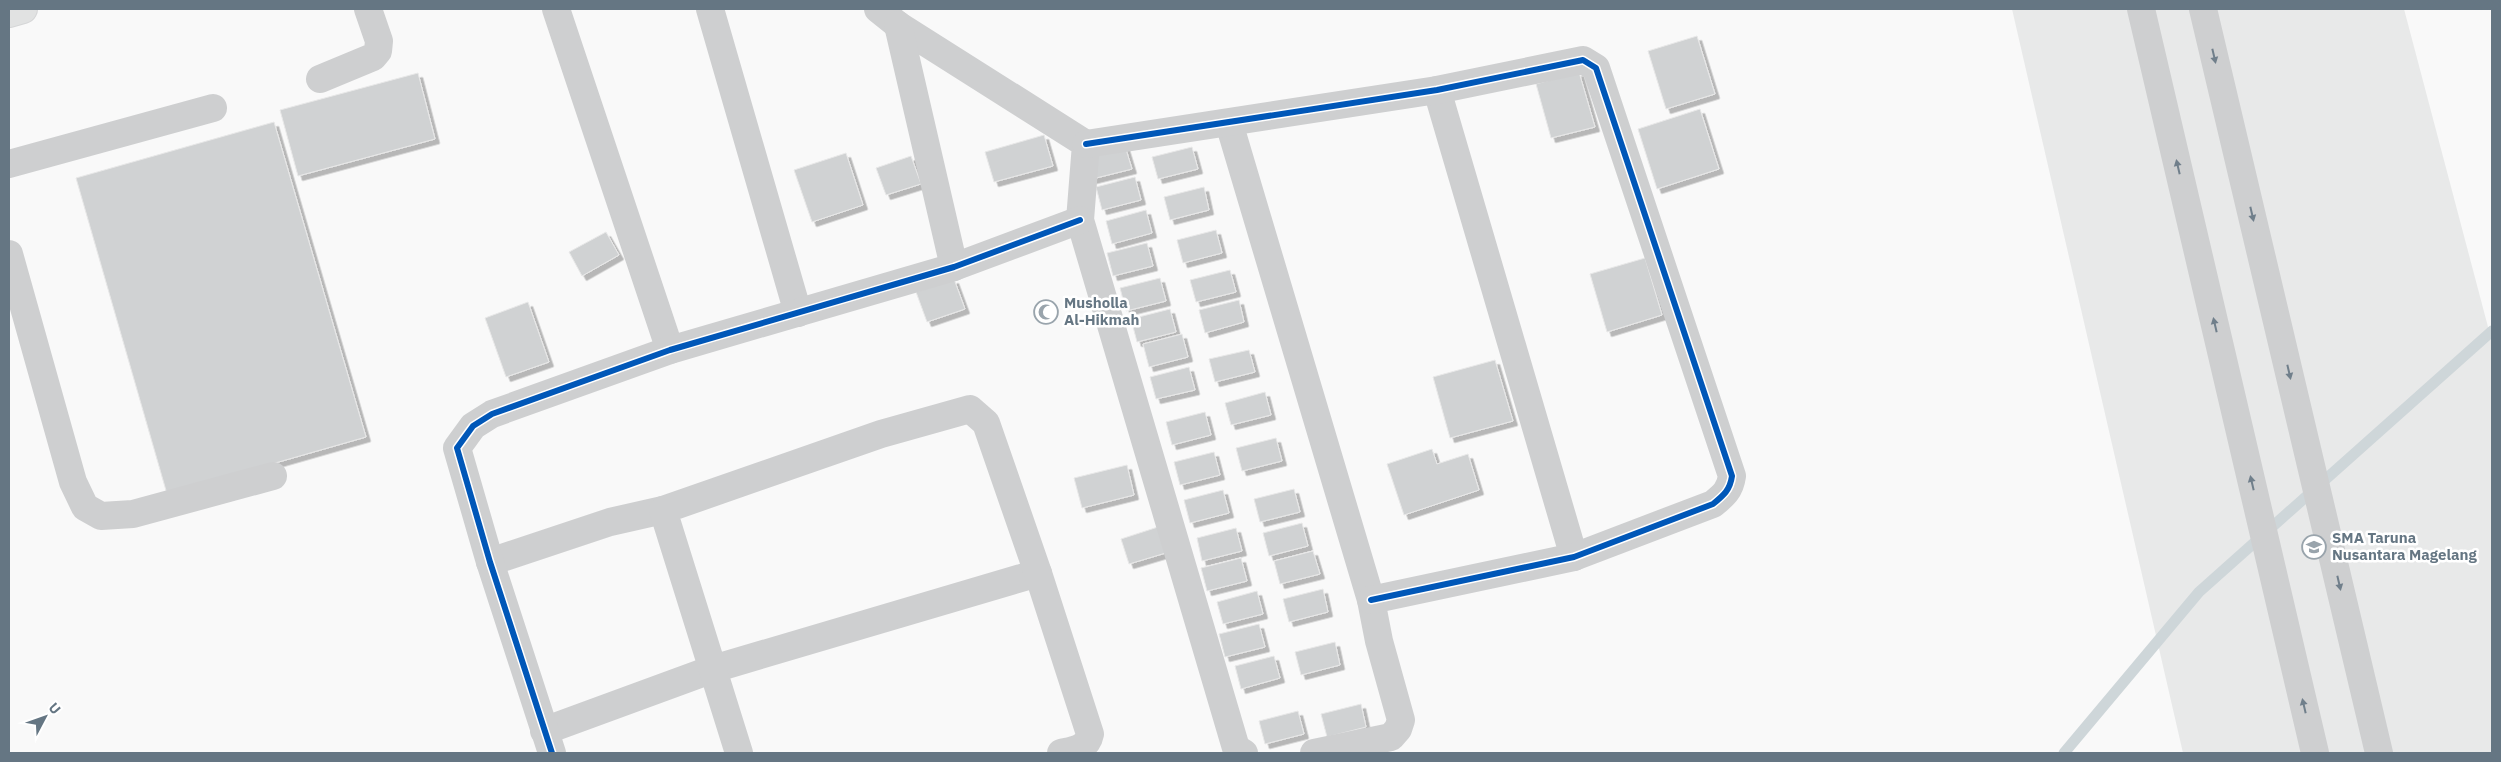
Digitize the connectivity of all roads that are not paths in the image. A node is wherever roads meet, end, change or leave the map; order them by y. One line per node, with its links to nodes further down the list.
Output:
1 (24, 9): 7 (main road)
2 (368, 9): 9 (street)
3 (556, 9): 19 (street)
4 (710, 9): 18 (street)
5 (2141, 9): 32 (street, one-way to 5)
6 (2203, 9): 33 (street, one-way to 33)
7 (9, 13)
8 (888, 17): 13 (street); 17 (street)
9 (320, 79)
10 (1437, 90): 12 (street); 22 (street); 22 (street)
11 (214, 108): 14 (street)
12 (1229, 123): 13 (street); 25 (street)
13 (1086, 144): 15 (street)
14 (9, 164)
15 (1080, 220): 17 (street); 30 (street)
16 (9, 254): 20 (street)
17 (954, 267): 18 (street)
18 (798, 312): 19 (street)
19 (670, 350): 23 (street)
20 (273, 476)
21 (664, 510): 23 (street); 24 (street); 26 (street)
22 (1574, 557): 25 (street)
23 (490, 562): 27 (street)
24 (1038, 573): 26 (street); 29 (street)
25 (1372, 600): 31 (street)
26 (712, 669): 27 (street); 28 (street)
27 (548, 742)
28 (739, 753)
29 (1061, 753)
30 (1244, 753)
31 (1314, 753)
32 (2315, 753)
33 (2379, 753)

